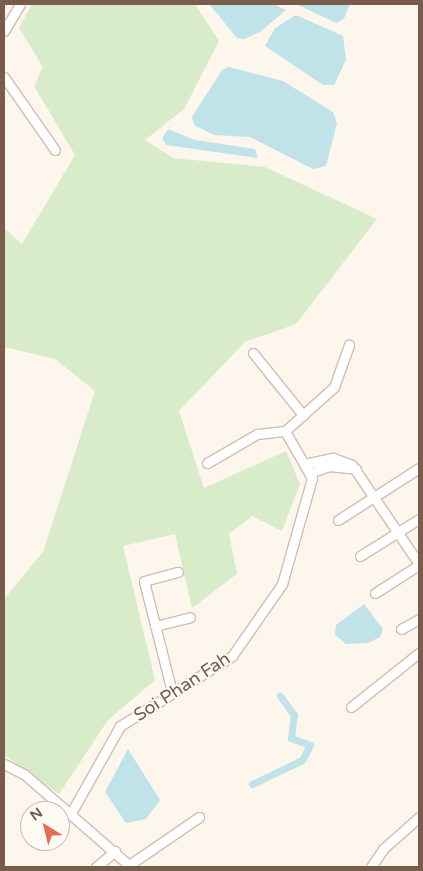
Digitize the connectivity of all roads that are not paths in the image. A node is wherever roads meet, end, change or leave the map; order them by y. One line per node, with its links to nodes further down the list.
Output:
1 (20, 4): 2 (street)
2 (5, 27)
3 (4, 77): 4 (street)
4 (55, 150)
5 (347, 349): 7 (street)
6 (253, 353): 7 (street)
7 (303, 415): 8 (street)
8 (285, 431): 9 (street); 10 (street, Soi Phan Fah)
9 (207, 463)
10 (304, 464): 12 (street); 13 (street, Soi Phan Fah)
11 (419, 468): 14 (street)
12 (356, 469): 13 (street); 14 (street)
13 (309, 473): 27 (street, Soi Phan Fah)
14 (376, 496): 16 (street); 17 (street)
15 (419, 519): 17 (street)
16 (338, 520)
17 (398, 531): 18 (street); 19 (street)
18 (360, 556)
19 (419, 564): 21 (street)
20 (178, 572): 24 (street)
21 (375, 592)
22 (190, 617): 24 (street)
23 (419, 620): 25 (street)
24 (155, 626): 27 (street)
25 (401, 629)
26 (419, 653): 28 (street)
27 (172, 692): 30 (street, Soi Phan Fah)
28 (351, 707)
29 (4, 764): 30 (street)
30 (71, 813): 33 (street)
31 (199, 817): 34 (street)
32 (419, 817): 36 (street)
33 (115, 851): 34 (street); 35 (street)
34 (130, 866)
35 (96, 867)
36 (371, 867)

